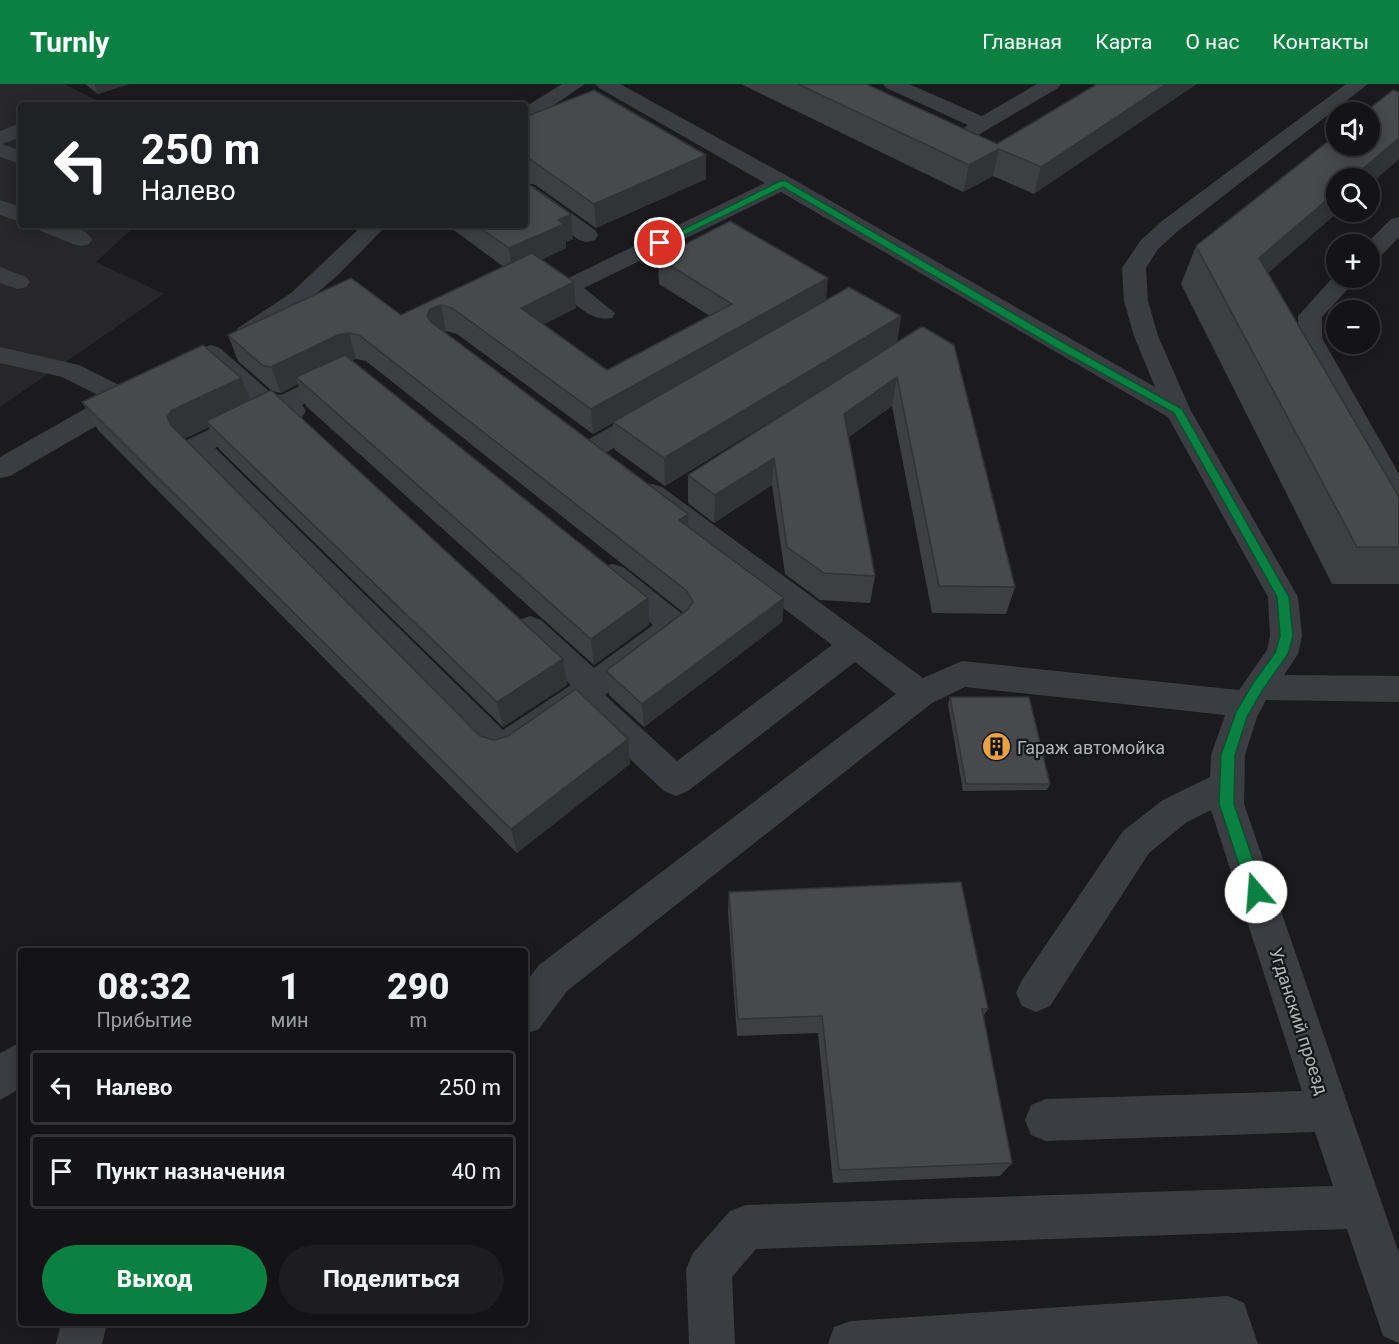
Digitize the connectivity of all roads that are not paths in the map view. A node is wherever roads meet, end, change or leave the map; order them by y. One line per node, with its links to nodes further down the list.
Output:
1 (575, 84): 6 (street)
2 (606, 84): 13 (street)
3 (893, 84): 8 (street)
4 (1051, 84): 8 (street)
5 (1344, 93): 31 (street, Угданский проезд)
6 (528, 114)
7 (18, 121): 10 (street)
8 (983, 124): 9 (street)
9 (961, 137)
10 (0, 139)
11 (0, 150): 12 (street)
12 (18, 157)
13 (783, 183): 24 (street); 31 (street)
14 (528, 193): 20 (street)
15 (0, 207): 16 (street)
16 (18, 214)
17 (1399, 224): 22 (street)
18 (54, 228): 21 (street)
19 (373, 228): 30 (street)
20 (587, 235)
21 (81, 239)
22 (1380, 244)
23 (1337, 288): 34 (street)
24 (603, 313)
25 (0, 355): 28 (street)
26 (153, 383): 28 (street)
27 (374, 384): 30 (street)
28 (124, 398): 33 (street)
29 (672, 403): 37 (street)
30 (285, 404): 32 (street); 39 (street)
31 (1178, 411): 41 (street, Угданский проезд)
32 (311, 428)
33 (0, 469)
34 (1399, 499)
35 (593, 559): 39 (street)
36 (513, 613): 39 (street)
37 (855, 645): 39 (street); 40 (street)
38 (1399, 689): 41 (street)
39 (587, 690)
40 (920, 693): 41 (street); 44 (street)
41 (1253, 695): 42 (street, Угданский проезд)
42 (1227, 785): 43 (street); 45 (street, Угданский проезд)
43 (1036, 993)
44 (528, 1012)
45 (1329, 1111): 46 (street); 47 (street, Угданский проезд)
46 (1046, 1120)
47 (1361, 1207): 48 (street, Угданский проезд); 54 (street)
48 (1399, 1320)
49 (83, 1326): 53 (street)
50 (1081, 1337): 51 (street); 55 (street)
51 (974, 1340): 52 (street)
52 (874, 1343)
53 (79, 1344)
54 (712, 1344)
55 (1235, 1344)

